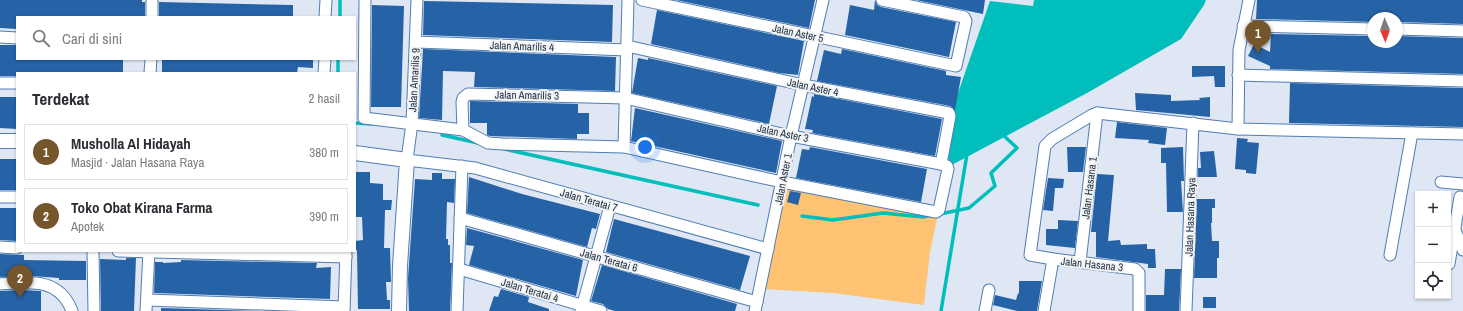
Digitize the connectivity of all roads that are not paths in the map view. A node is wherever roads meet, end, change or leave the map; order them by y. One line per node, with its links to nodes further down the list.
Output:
1 (152, 0): 10 (street)
2 (326, 0): 11 (street)
3 (365, 0): 33 (street)
4 (417, 0): 19 (street, Jalan Amarilis 9)
5 (628, 0): 20 (street)
6 (642, 0): 16 (street, Jalan Aster 5)
7 (823, 0): 16 (street, Jalan Aster 1)
8 (882, 0): 16 (street, Jalan Aster 5)
9 (1250, 0): 12 (street)
10 (152, 16)
11 (326, 16)
12 (1243, 26): 13 (street); 25 (street)
13 (1367, 29)
14 (1403, 29): 15 (street)
15 (1463, 31)
16 (814, 36): 29 (street, Jalan Aster 1)
17 (0, 37): 18 (street)
18 (16, 38)
19 (416, 42): 20 (street, Jalan Amarilis 4); 33 (street, Jalan Amarilis 9)
20 (627, 48): 29 (street, Jalan Aster 4); 30 (street)
21 (151, 60): 23 (street)
22 (325, 60): 24 (street)
23 (150, 72)
24 (324, 72)
25 (1238, 75): 26 (street); 34 (street)
26 (1463, 81)
27 (0, 83): 28 (street)
28 (16, 83)
29 (803, 85): 38 (street, Jalan Aster 1); 44 (street, Jalan Aster 4)
30 (625, 98): 35 (street, Jalan Amarilis 3); 38 (street, Jalan Aster 3); 41 (street)
31 (1097, 114): 32 (street); 65 (street, Jalan Hasana 3); 66 (street, Jalan Hasana 1)
32 (1193, 123): 34 (street); 83 (street, Jalan Hasana Raya)
33 (412, 124): 35 (street); 43 (street, Jalan Amarilis 9)
34 (1238, 129): 36 (street)
35 (463, 130): 41 (street)
36 (1412, 133): 37 (street); 63 (street)
37 (1463, 134)
38 (791, 136): 44 (street, Jalan Aster 3); 46 (street, Jalan Aster 1)
39 (0, 141): 40 (street)
40 (16, 141)
41 (624, 147): 46 (street)
42 (356, 153): 43 (street)
43 (407, 160): 45 (street, Jalan Teratai 7); 77 (street)
44 (941, 164): 46 (street)
45 (462, 166): 52 (street, Jalan Teratai 7); 53 (street)
46 (782, 182): 57 (street, Jalan Aster 1)
47 (1442, 182): 48 (street)
48 (1463, 184)
49 (0, 197): 50 (street)
50 (16, 197)
51 (1461, 203): 54 (street)
52 (610, 206): 57 (street, Jalan Teratai 7); 64 (street)
53 (460, 218): 64 (street, Jalan Teratai 6); 68 (street)
54 (1455, 230): 58 (street); 67 (street)
55 (0, 247): 56 (street)
56 (16, 248)
57 (768, 250): 72 (street, Jalan Aster 1)
58 (1463, 250)
59 (93, 252): 76 (street)
60 (149, 252): 71 (street)
61 (215, 252): 62 (street)
62 (346, 254): 74 (street)
63 (1390, 255)
64 (596, 256): 72 (street, Jalan Teratai 6); 73 (street)
65 (1053, 260): 66 (street, Jalan Hasana 3); 81 (street, Jalan Hasana 3)
66 (1080, 262): 82 (street, Jalan Hasana 3)
67 (1449, 263)
68 (459, 269): 73 (street, Jalan Teratai 4); 78 (street)
69 (0, 284): 75 (street)
70 (989, 290): 80 (street)
71 (147, 306): 74 (street)
72 (756, 307)
73 (581, 308): 79 (street, Jalan Teratai 4)
74 (344, 309)
75 (72, 311)
76 (94, 311)
77 (399, 311)
78 (457, 311)
79 (601, 311)
80 (985, 311)
81 (1044, 311)
82 (1139, 311)
83 (1186, 311)

